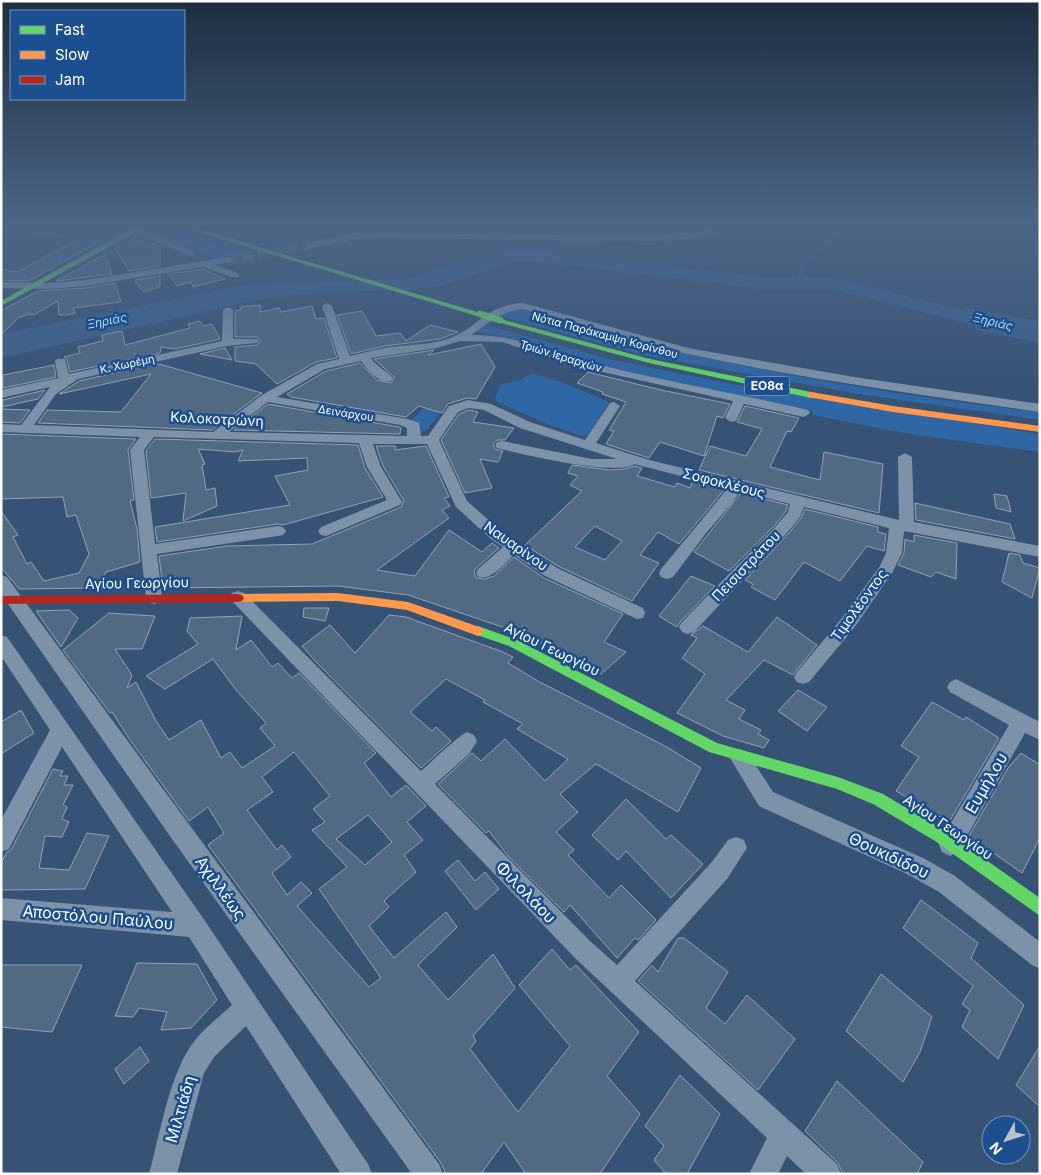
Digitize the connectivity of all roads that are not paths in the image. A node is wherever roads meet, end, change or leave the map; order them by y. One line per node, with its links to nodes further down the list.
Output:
1 (48, 279): 5 (main road)
2 (111, 279): 5 (street)
3 (359, 279): 26 (main road, Νότια Παράκαμψη Κορίνθου / ΕΟ8α, bridge)
4 (1, 285): 5 (street)
5 (35, 286): 6 (main road)
6 (1, 304)
7 (327, 306): 13 (street)
8 (228, 310): 11 (street)
9 (459, 338): 12 (street, Τριών Ιεραρχών); 19 (street, Τριών Ιεραρχών); 21 (street)
10 (253, 341): 11 (street, Κ. Χωρέμη)
11 (227, 343): 16 (street, Κ. Χωρέμη)
12 (363, 356): 13 (street, Τριών Ιεραρχών); 15 (street)
13 (345, 360): 18 (street, Τριών Ιεραρχών)
14 (61, 361): 16 (street)
15 (387, 378)
16 (64, 380): 17 (street, Κ. Χωρέμη); 25 (street)
17 (1, 394)
18 (266, 398): 28 (street, Τριών Ιεραρχών); 29 (street, Δεινάρχου)
19 (741, 398): 22 (street, Τριών Ιεραρχών); 23 (street)
20 (614, 406): 33 (street)
21 (1040, 408)
22 (804, 413)
23 (731, 418)
24 (1, 428): 25 (street, Κολοκοτρώνη)
25 (25, 429): 27 (street, Κολοκοτρώνη)
26 (1040, 429)
27 (151, 432): 28 (street, Κολοκοτρώνη); 42 (street)
28 (217, 435): 30 (street, Κολοκοτρώνη)
29 (414, 439): 30 (street, Κολοκοτρώνη); 31 (street, Κολοκοτρώνη)
30 (366, 440): 40 (street)
31 (432, 440): 33 (street, Σοφοκλέους); 41 (street, Ναυαρίνου)
32 (502, 445): 35 (street)
33 (588, 445): 35 (street, Σοφοκλέους)
34 (905, 457): 38 (street)
35 (646, 463): 36 (street, Σοφοκλέους)
36 (736, 486): 37 (street, Σοφοκλέους); 45 (street)
37 (798, 501): 38 (street, Σοφοκλέους); 51 (street, Πεισιστράτου)
38 (902, 526): 43 (street, Σοφοκλέους); 53 (street, Τιμολέοντος)
39 (278, 531): 42 (street)
40 (326, 531)
41 (513, 547): 44 (street); 50 (street, Ναυαρίνου)
42 (149, 550): 48 (street)
43 (1040, 552)
44 (484, 573)
45 (667, 573)
46 (1, 580): 49 (street, Αχιλλέως)
47 (238, 597): 48 (main road, Αγίου Γεωργίου); 59 (main road, Αγίου Γεωργίου); 60 (street, Φιλολάου)
48 (154, 598): 49 (main road, Αγίου Γεωργίου)
49 (9, 600): 73 (street, Αχιλλέως)
50 (637, 613)
51 (688, 627)
52 (1, 642): 56 (street)
53 (803, 677)
54 (956, 687): 55 (street)
55 (1021, 722): 57 (street); 62 (street, Ευμήλου)
56 (61, 729): 61 (street); 66 (street)
57 (1040, 732)
58 (467, 741): 60 (street)
59 (740, 758): 62 (main road, Αγίου Γεωργίου); 67 (street, Θουκιδίδου)
60 (420, 784): 68 (street, Φιλολάου)
61 (1, 842)
62 (950, 845): 64 (main road, Αγίου Γεωργίου)
63 (736, 848): 68 (street)
64 (1040, 908)
65 (1, 909): 66 (street, Αποστόλου Παύλου)
66 (195, 926): 69 (street)
67 (1040, 957)
68 (618, 981): 70 (street, Φιλολάου)
69 (248, 1007): 71 (street, Μιλτιάδη); 72 (street)
70 (784, 1134): 74 (street); 75 (street, Φιλολάου)
71 (163, 1174)
72 (358, 1174)
73 (429, 1174)
74 (764, 1174)
75 (827, 1174)

